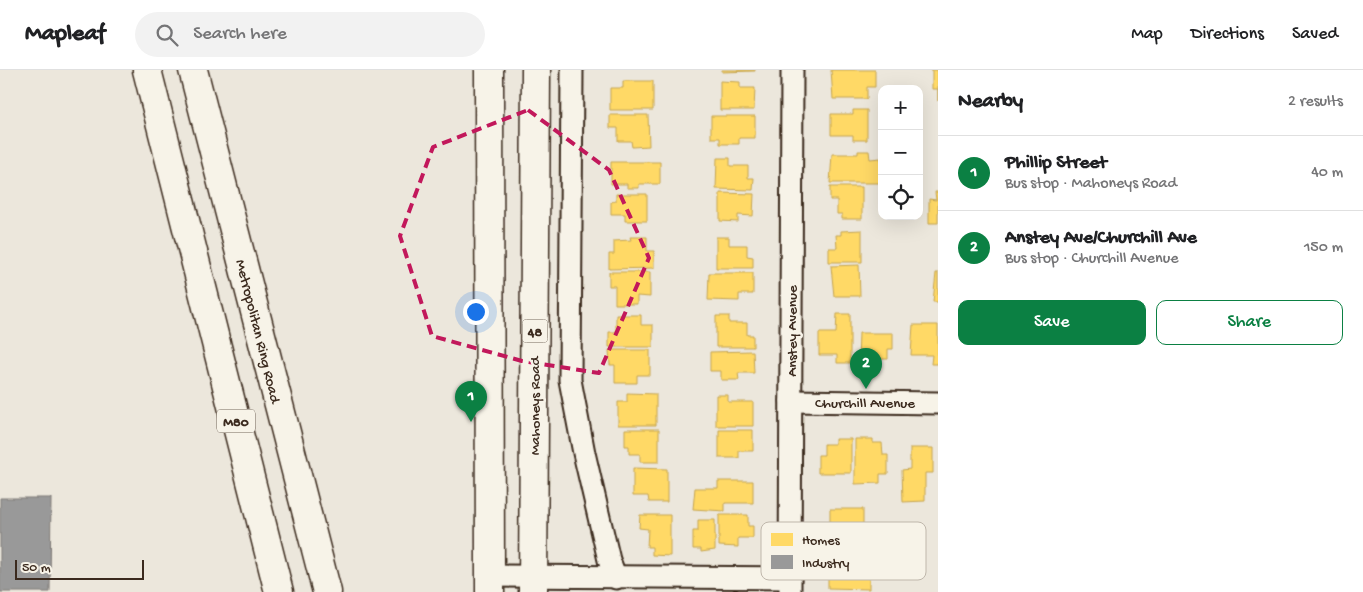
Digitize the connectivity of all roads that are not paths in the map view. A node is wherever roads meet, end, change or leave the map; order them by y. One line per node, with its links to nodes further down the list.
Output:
1 (133, 70): 9 (main road)
2 (147, 70): 9 (main road, M80)
3 (193, 70): 10 (main road, Metropolitan Ring Road)
4 (205, 70): 10 (main road)
5 (489, 70): 15 (main road)
6 (536, 70): 16 (main road, Mahoneys Road / 48)
7 (572, 70): 14 (street)
8 (792, 70): 11 (street, Anstey Avenue)
9 (192, 251): 18 (main road, M80)
10 (250, 297): 19 (main road, Metropolitan Ring Road)
11 (791, 401): 12 (street, Churchill Avenue); 13 (street, Anstey Avenue)
12 (938, 402)
13 (790, 522)
14 (616, 578): 16 (street); 17 (street)
15 (490, 584): 16 (street)
16 (533, 584)
17 (790, 585)
18 (278, 592)
19 (327, 592)

